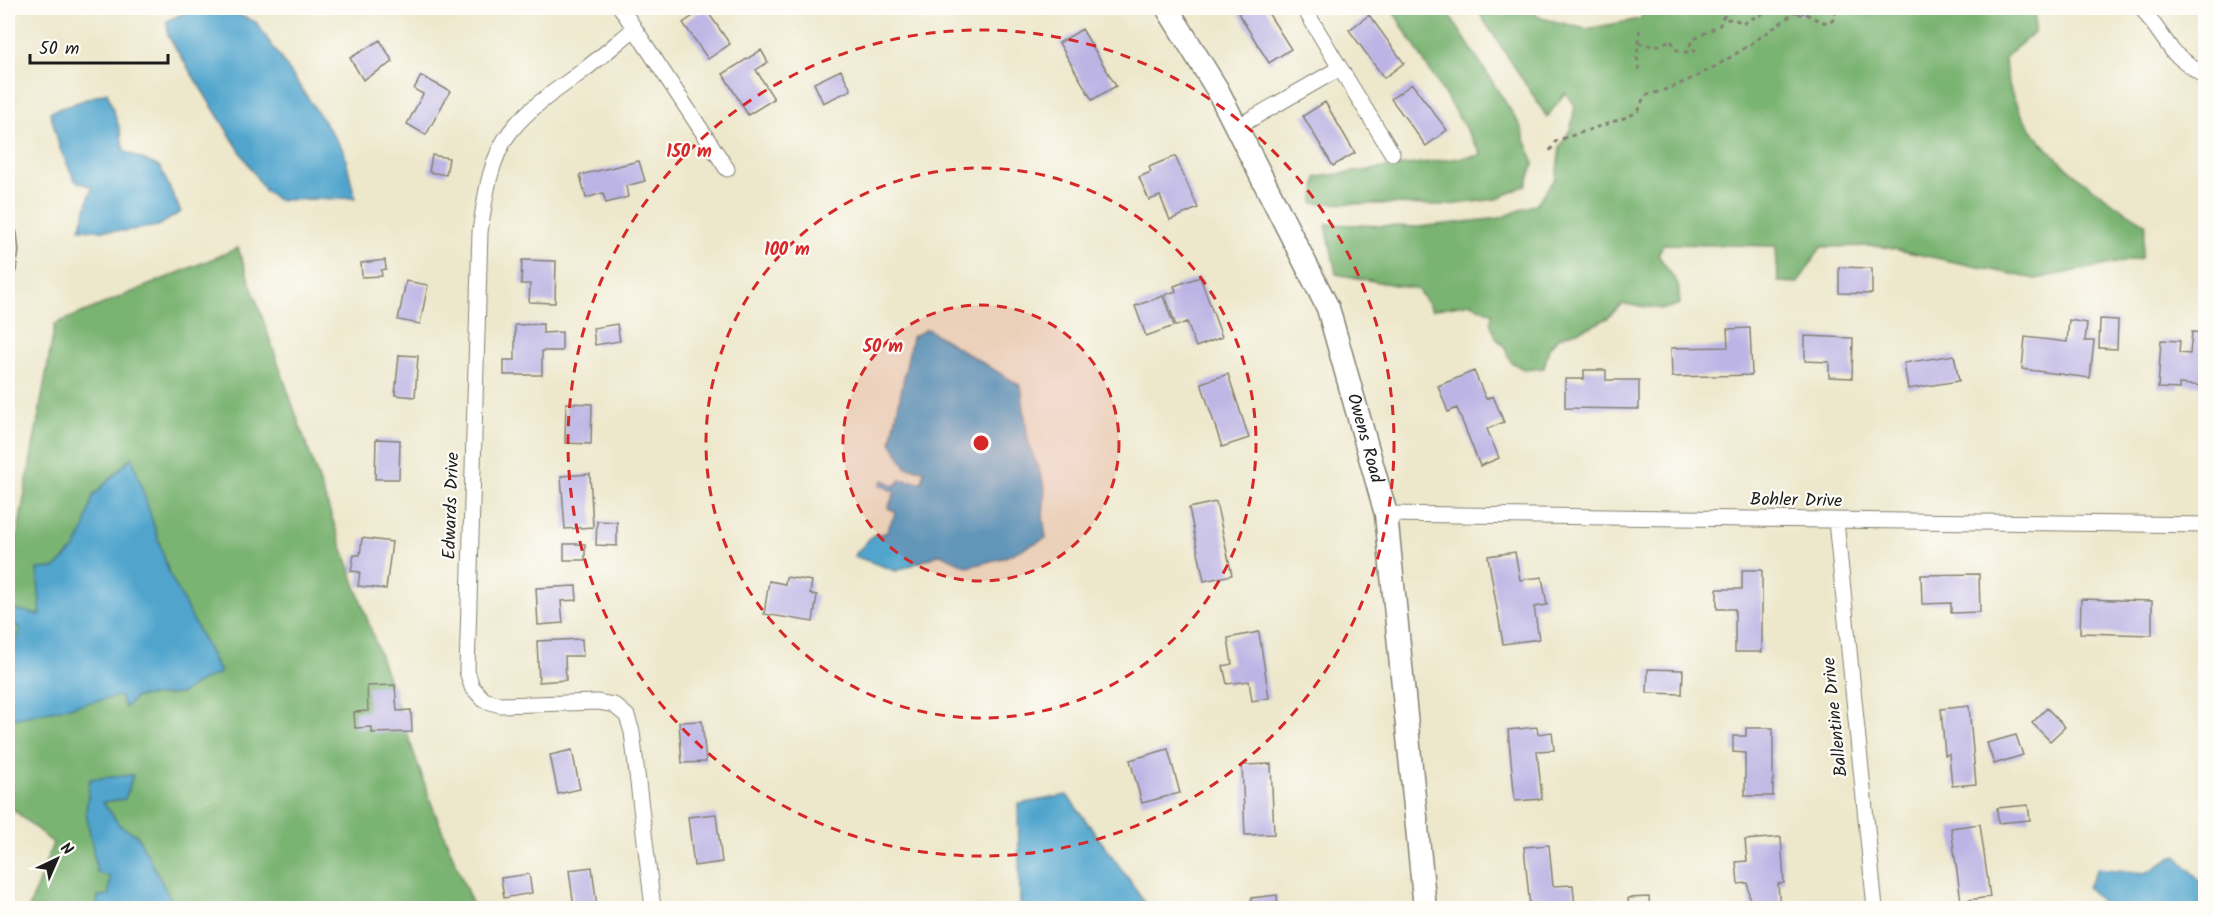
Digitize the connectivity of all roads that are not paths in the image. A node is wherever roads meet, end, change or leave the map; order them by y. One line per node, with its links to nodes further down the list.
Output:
1 (621, 8): 5 (street)
2 (1167, 8): 8 (street, Owens Road)
3 (1304, 8): 6 (street)
4 (2142, 8): 7 (street)
5 (634, 29): 10 (street); 14 (street, Edwards Drive)
6 (1340, 68): 8 (street); 9 (street)
7 (2205, 78)
8 (1237, 127): 11 (street, Owens Road)
9 (1392, 153)
10 (727, 169)
11 (1386, 514): 12 (street, Bohler Drive); 15 (street, Owens Road)
12 (1836, 521): 13 (street, Bohler Drive); 16 (street, Ballentine Drive)
13 (2205, 525)
14 (653, 909)
15 (1425, 909)
16 (1875, 909)

